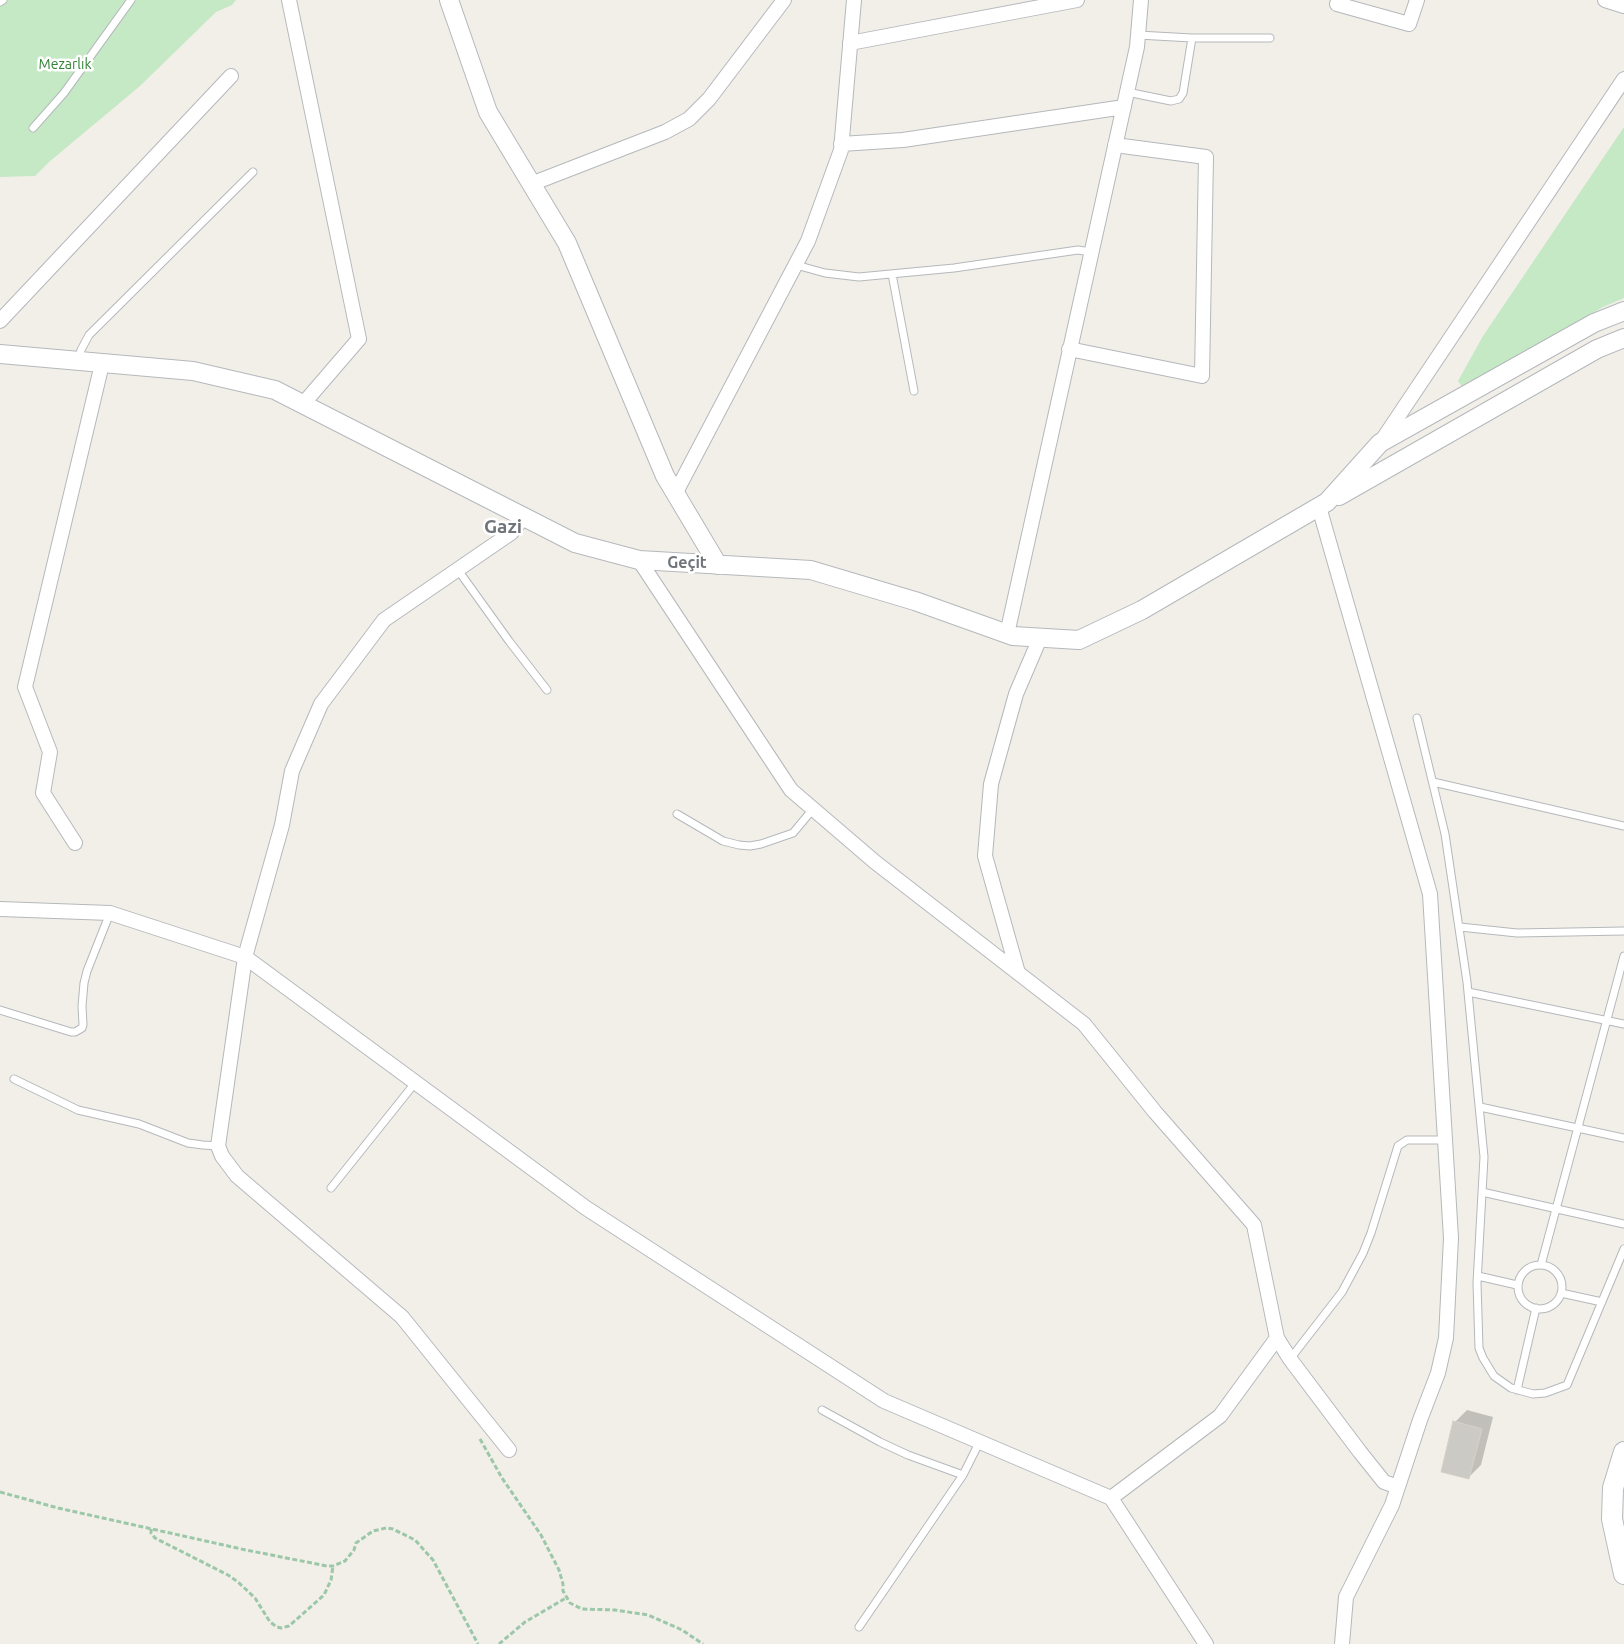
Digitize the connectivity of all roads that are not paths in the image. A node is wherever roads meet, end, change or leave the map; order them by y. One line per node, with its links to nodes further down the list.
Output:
1 (3, 0): 11 (lane)
2 (131, 0): 22 (lane)
3 (289, 0): 38 (street)
4 (449, 0): 26 (street)
5 (784, 0): 26 (street)
6 (854, 0): 17 (street)
7 (1077, 0): 17 (street)
8 (1141, 0): 14 (street)
9 (1417, 0): 12 (street)
10 (1606, 0): 13 (street)
11 (0, 2)
12 (1337, 4)
13 (1624, 6)
14 (1138, 35): 15 (lane); 20 (street)
15 (1192, 38): 16 (lane); 20 (lane)
16 (1270, 38)
17 (850, 42): 23 (street)
18 (231, 76): 31 (street)
19 (1624, 79): 39 (street)
20 (1127, 92): 21 (street)
21 (1124, 107): 23 (street); 24 (street)
22 (33, 128)
23 (841, 144): 28 (street)
24 (1115, 145): 27 (street); 33 (street)
25 (253, 172): 35 (lane)
26 (531, 184): 40 (street)
27 (1091, 252): 29 (lane); 33 (street)
28 (796, 265): 29 (lane); 40 (street)
29 (892, 274): 37 (lane)
30 (1624, 311): 39 (street)
31 (0, 321)
32 (1624, 338): 41 (street)
33 (1070, 349): 46 (street)
34 (0, 354): 35 (street)
35 (78, 362): 36 (street)
36 (102, 364): 38 (street); 54 (street)
37 (914, 391)
38 (303, 404): 42 (street)
39 (1380, 443): 41 (street)
40 (675, 494): 44 (street)
41 (1323, 504): 47 (street); 71 (street)
42 (524, 518): 43 (street); 45 (street)
43 (639, 560): 44 (street); 51 (street)
44 (718, 565): 46 (street)
45 (458, 570): 48 (lane); 60 (street)
46 (1007, 634): 47 (street)
47 (1040, 638): 61 (street)
48 (548, 690)
49 (1417, 718): 50 (lane)
50 (1432, 782): 53 (lane); 57 (lane)
51 (814, 809): 52 (lane); 61 (street)
52 (677, 814)
53 (1624, 826)
54 (75, 843)
55 (0, 909): 56 (street)
56 (110, 913): 60 (street); 63 (lane)
57 (1460, 927): 58 (lane); 62 (lane)
58 (1624, 931)
59 (1624, 956): 64 (lane)
60 (245, 957): 67 (street); 72 (street)
61 (1018, 973): 84 (street)
62 (1468, 992): 64 (lane); 68 (lane)
63 (0, 1010)
64 (1606, 1021): 65 (lane); 69 (lane)
65 (1624, 1024)
66 (14, 1079): 72 (lane)
67 (415, 1083): 73 (lane); 88 (street)
68 (1480, 1107): 69 (lane); 74 (lane)
69 (1578, 1128): 70 (lane); 75 (lane)
70 (1624, 1138)
71 (1445, 1140): 85 (lane); 92 (street)
72 (218, 1146): 89 (street)
73 (330, 1188)
74 (1482, 1192): 75 (lane); 79 (lane)
75 (1555, 1209): 76 (lane); 78 (lane)
76 (1624, 1224)
77 (1624, 1249): 82 (lane)
78 (1542, 1265): 80 (lane); 81 (lane)
79 (1478, 1276): 80 (lane); 86 (lane)
80 (1517, 1285): 83 (lane)
81 (1561, 1293): 82 (lane); 83 (lane)
82 (1602, 1302): 86 (lane)
83 (1536, 1308): 86 (lane)
84 (1277, 1338): 85 (street); 93 (street)
85 (1290, 1359): 92 (street)
86 (1517, 1390)
87 (822, 1410): 91 (lane)
88 (980, 1441): 91 (lane); 93 (street)
89 (509, 1450)
90 (1624, 1452): 94 (main road)
91 (963, 1475): 95 (lane)
92 (1398, 1487): 97 (street)
93 (1111, 1498): 96 (street)
94 (1624, 1574)
95 (859, 1628)
96 (1206, 1644)
97 (1342, 1644)

